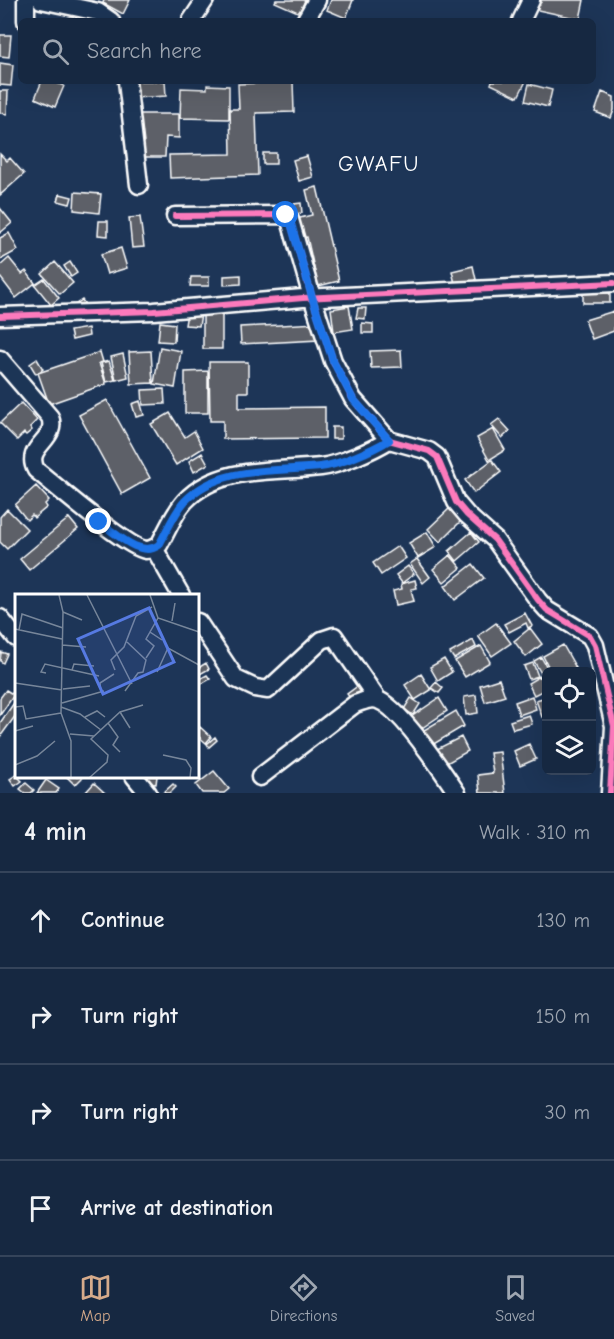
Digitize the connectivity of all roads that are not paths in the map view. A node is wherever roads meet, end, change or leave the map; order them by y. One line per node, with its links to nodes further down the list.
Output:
1 (26, 0): 6 (street)
2 (41, 0): 7 (street)
3 (206, 0): 8 (street)
4 (317, 0): 9 (street)
5 (531, 0): 10 (street)
6 (26, 18)
7 (107, 18)
8 (193, 18)
9 (307, 18)
10 (522, 18)
11 (127, 84): 12 (street)
12 (139, 185)
13 (175, 216): 15 (street)
14 (614, 283): 15 (street)
15 (312, 297): 16 (street); 18 (street)
16 (0, 316)
17 (0, 359): 19 (street)
18 (389, 440): 19 (street); 29 (street)
19 (154, 548): 20 (street)
20 (180, 594)
21 (0, 618): 23 (street)
22 (200, 625): 24 (street)
23 (15, 637)
24 (378, 700): 25 (street); 28 (street)
25 (260, 777)
26 (135, 778): 27 (street)
27 (148, 793)
28 (457, 793)
29 (610, 793)

